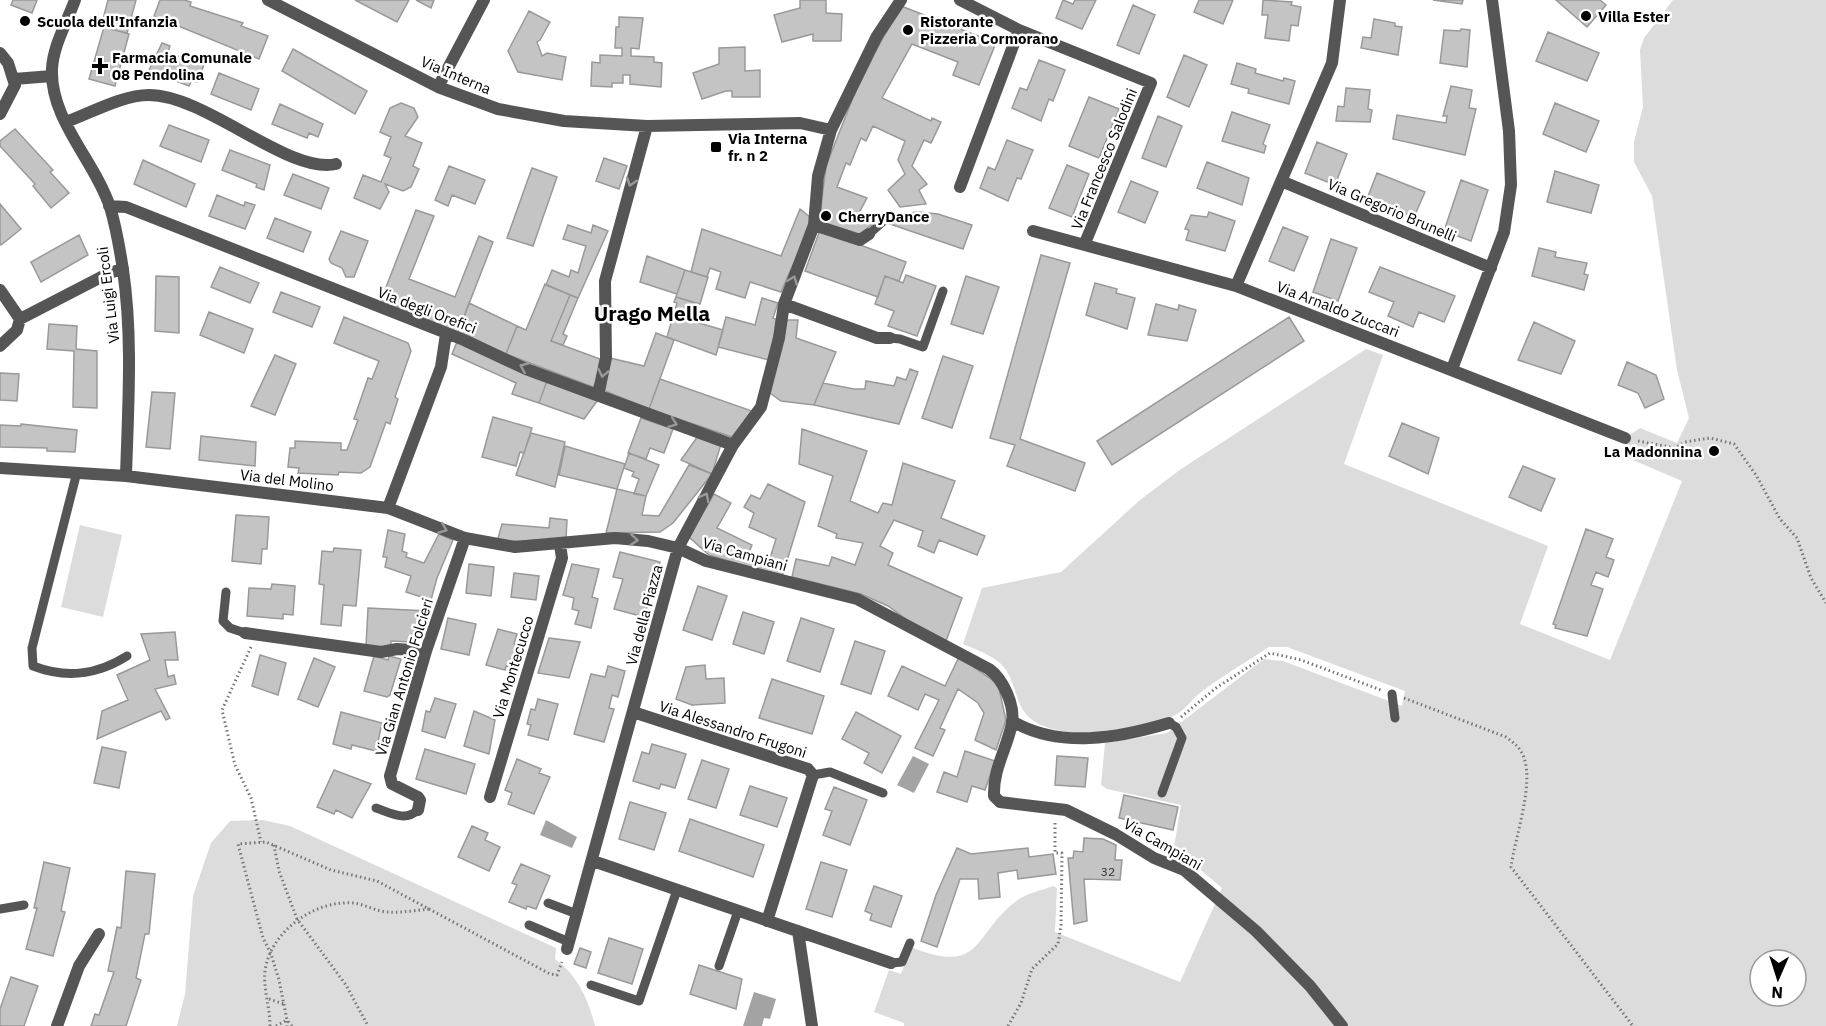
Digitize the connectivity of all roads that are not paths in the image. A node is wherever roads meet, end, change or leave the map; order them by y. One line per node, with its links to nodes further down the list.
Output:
1 (75, 0): 11 (street, Via Luigi Ercoli)
2 (268, 0): 8 (street, Via Interna)
3 (484, 0): 13 (street)
4 (901, 0): 17 (street, Via della Piazza)
5 (960, 0): 9 (street, Via Francesco Salodini)
6 (1340, 0): 19 (street)
7 (1492, 0): 27 (street)
8 (283, 3): 13 (street, Via Interna)
9 (1019, 30): 20 (street); 26 (street, Via Francesco Salodini)
10 (0, 53): 12 (street)
11 (52, 76): 12 (street); 15 (street, Via Luigi Ercoli)
12 (14, 80): 14 (street)
13 (438, 87): 16 (street, Via Interna)
14 (0, 114)
15 (66, 122): 18 (street); 21 (street, Via Luigi Ercoli)
16 (647, 126): 17 (street, Via Interna); 38 (street, one-way to 38)
17 (831, 129): 23 (street, Via della Piazza)
18 (336, 164)
19 (1281, 181): 27 (street, Via Gregorio Brunelli); 29 (street)
20 (960, 186)
21 (110, 206): 28 (street, Via Luigi Ercoli); 34 (street, Via degli Orefici)
22 (886, 219): 25 (lane)
23 (814, 225): 25 (street); 32 (street, Via della Piazza, one-way to 23)
24 (1033, 231): 26 (street, Via Arnaldo Zuccari)
25 (870, 234)
26 (1085, 243): 29 (street, Via Arnaldo Zuccari)
27 (1491, 268): 37 (street)
28 (123, 269): 33 (street); 43 (street, Via Luigi Ercoli)
29 (1236, 286): 37 (street, Via Arnaldo Zuccari)
30 (0, 290): 33 (street)
31 (943, 291): 35 (lane)
32 (784, 304): 35 (street); 40 (street, Via della Piazza)
33 (20, 320): 36 (street)
34 (446, 334): 38 (street, Via degli Orefici, one-way to 34); 44 (street)
35 (890, 338)
36 (0, 346)
37 (1452, 369): 39 (street, Via Arnaldo Zuccari)
38 (598, 395): 40 (street, Via degli Orefici, one-way to 40)
39 (1625, 438)
40 (733, 445): 47 (street, Via della Piazza, one-way to 40)
41 (0, 468): 42 (street, Via del Molino)
42 (77, 472): 43 (street, Via del Molino); 51 (lane)
43 (126, 476): 44 (street, Via del Molino)
44 (388, 508): 45 (street, Via Campiani, one-way to 45)
45 (465, 538): 46 (street, Via Campiani); 50 (street, Via Gian Antonio Folcieri)
46 (560, 545): 47 (street, Via Campiani, one-way to 47); 60 (street, Via Montecucco)
47 (678, 548): 53 (street, Via della Piazza); 55 (street, Via Campiani)
48 (226, 592): 49 (lane)
49 (250, 636): 50 (street)
50 (426, 651): 62 (street, Via Gian Antonio Folcieri)
51 (128, 656)
52 (1392, 694): 54 (lane)
53 (633, 712): 57 (street, Via Alessandro Frugoni); 63 (street, Via della Piazza)
54 (1395, 718)
55 (1012, 721): 56 (street); 81 (street, Via Campiani)
56 (1169, 723): 59 (lane)
57 (813, 775): 58 (lane); 70 (street, Via Alessandro Frugoni)
58 (883, 793)
59 (1162, 793)
60 (490, 797)
61 (376, 808): 62 (lane)
62 (418, 810)
63 (593, 861): 64 (street); 69 (street, Via della Piazza)
64 (676, 890): 68 (street); 78 (lane)
65 (548, 903): 69 (lane)
66 (24, 905): 67 (lane)
67 (0, 909)
68 (738, 911): 70 (street); 77 (lane)
69 (577, 914): 75 (street, Via della Piazza)
70 (767, 921): 72 (street)
71 (529, 925): 75 (lane)
72 (798, 931): 76 (street); 80 (street)
73 (99, 934): 79 (street)
74 (910, 943): 76 (lane)
75 (568, 946)
76 (891, 963)
77 (719, 966)
78 (591, 985)
79 (57, 1026)
80 (812, 1026)
81 (1342, 1026)

